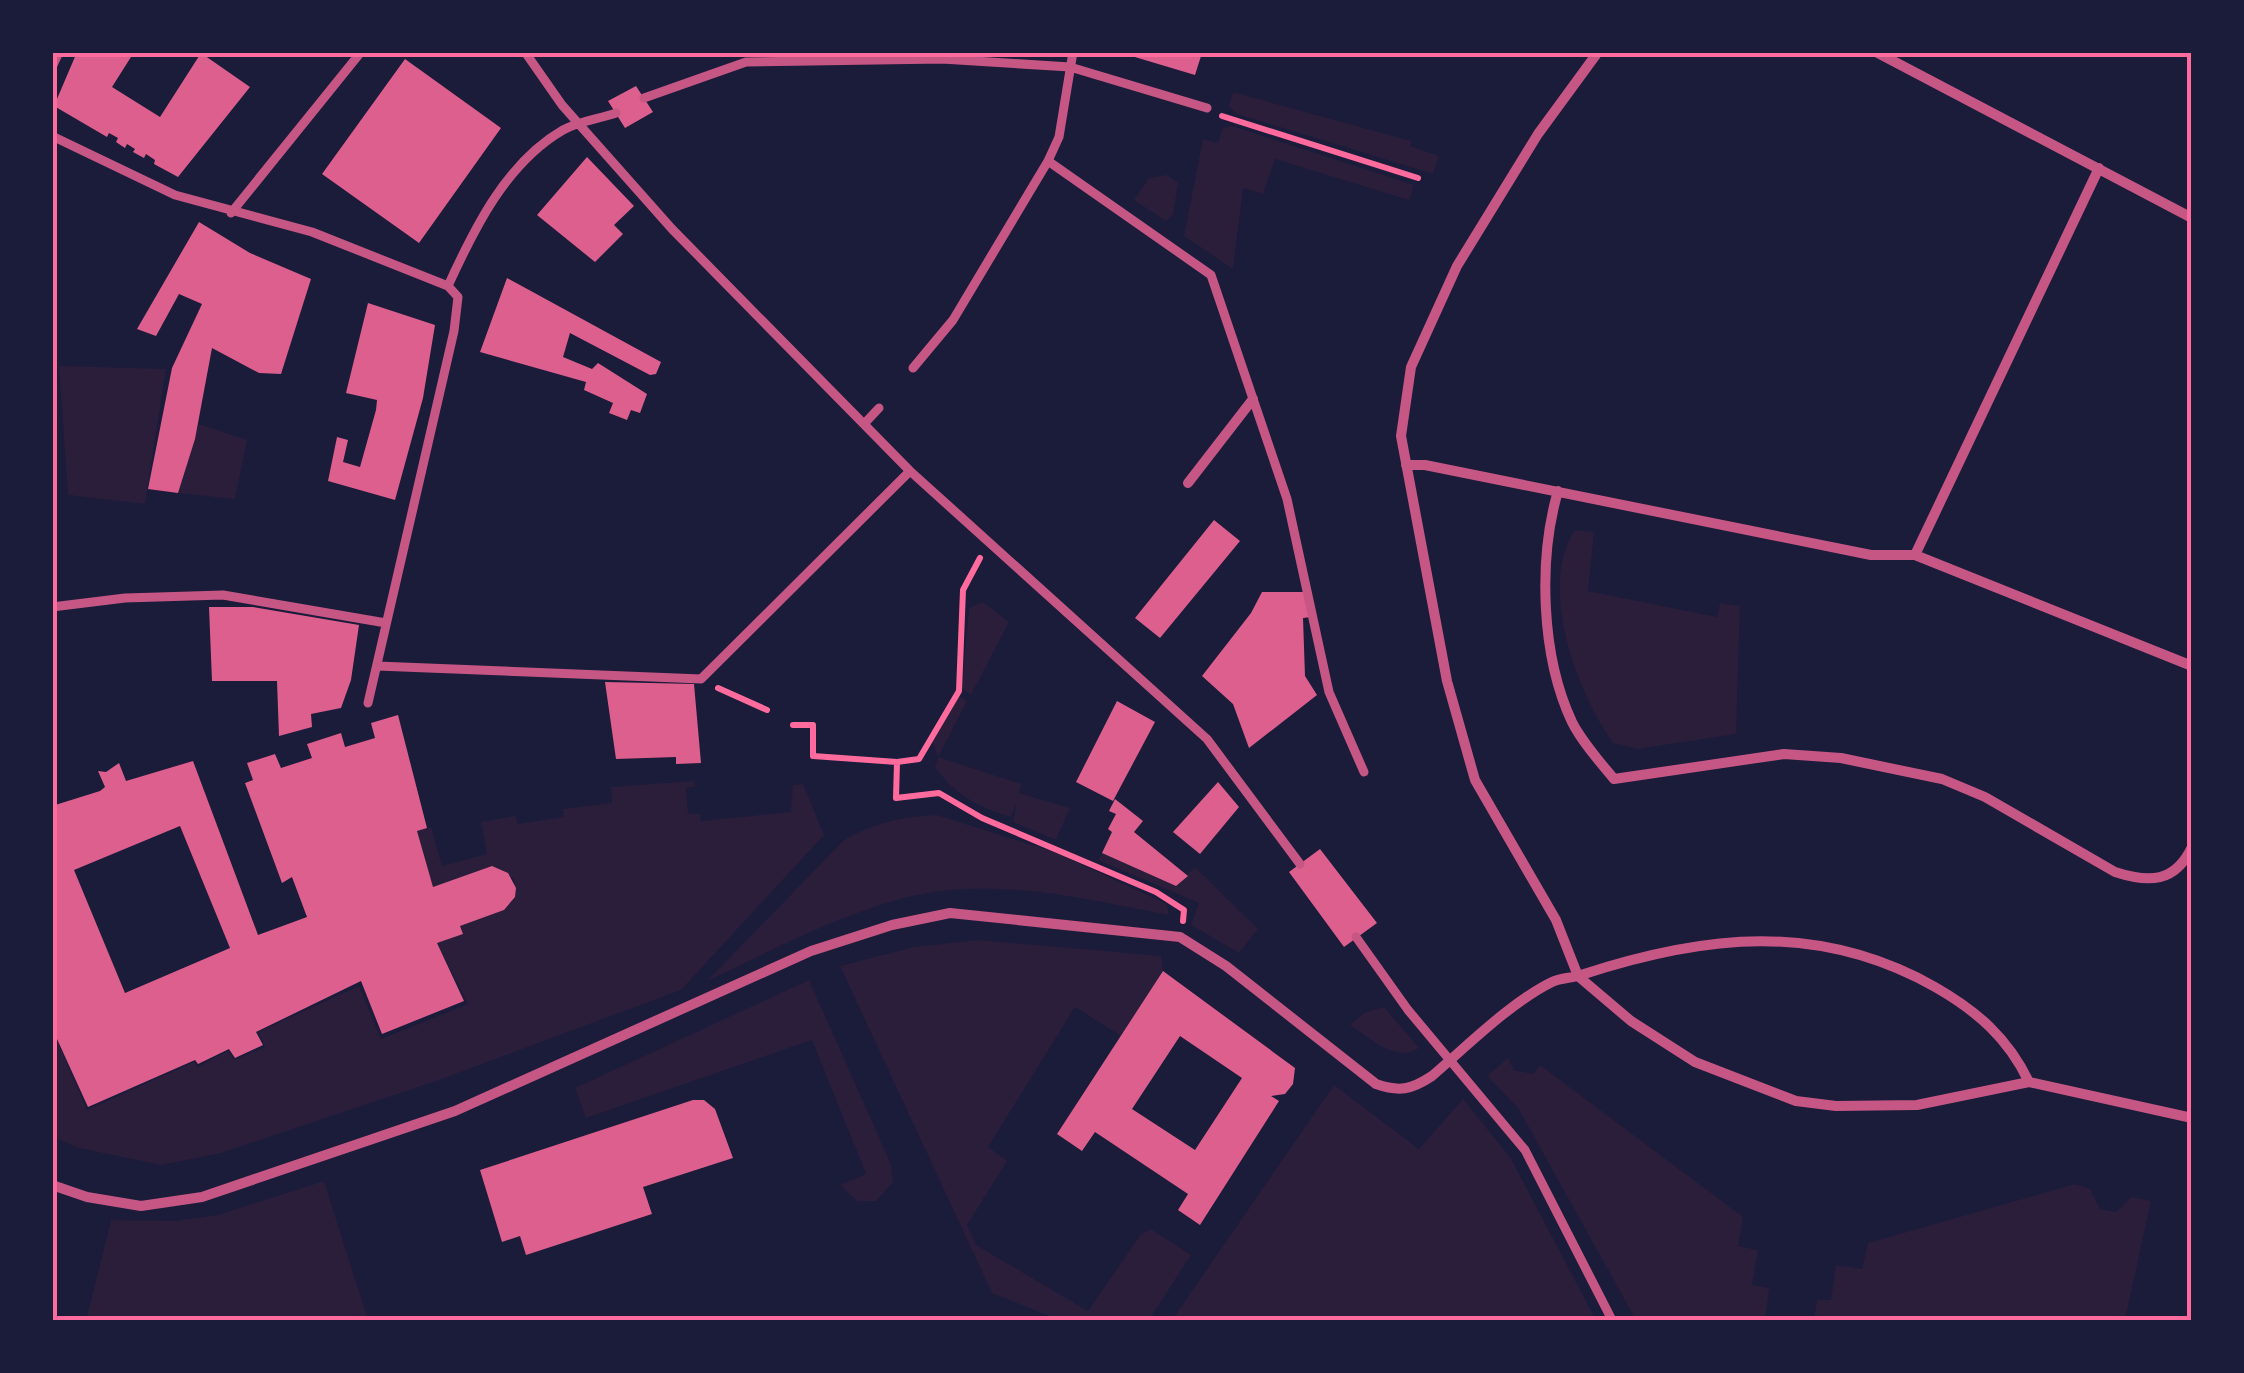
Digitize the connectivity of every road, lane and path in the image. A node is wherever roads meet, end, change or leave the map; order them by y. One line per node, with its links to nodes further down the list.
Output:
1 (59, 52): 7 (street)
2 (361, 52): 18 (street)
3 (525, 52): 13 (street)
4 (1073, 52): 8 (street)
5 (1598, 52): 25 (street)
6 (1876, 52): 16 (street)
7 (52, 66)
8 (1070, 66): 9 (street); 10 (street); 15 (street)
9 (644, 98)
10 (1207, 108)
11 (616, 113): 13 (street)
12 (1221, 115): 17 (path)
13 (578, 124): 20 (street); 24 (street)
14 (52, 136): 18 (street)
15 (1048, 161): 21 (street); 22 (street)
16 (2099, 168): 19 (street); 30 (street)
17 (1418, 178)
18 (230, 213): 20 (street)
19 (2192, 218)
20 (448, 286): 32 (street)
21 (913, 368)
22 (1254, 400): 27 (street); 40 (street)
23 (878, 408): 24 (street)
24 (864, 424): 26 (street)
25 (1406, 466): 28 (street); 45 (street)
26 (910, 471): 29 (street); 35 (street)
27 (1188, 483)
28 (1558, 491): 30 (street); 41 (street)
29 (987, 543): 39 (path); 42 (street)
30 (1915, 555): 34 (street)
31 (52, 606): 32 (street)
32 (386, 622): 33 (street)
33 (377, 666): 35 (street); 36 (street)
34 (2192, 666)
35 (701, 679): 37 (path)
36 (368, 703)
37 (766, 710)
38 (793, 725): 39 (path)
39 (897, 762): 43 (path)
40 (1364, 772)
41 (2192, 847)
42 (1300, 864)
43 (1171, 901)
44 (1356, 936): 49 (street)
45 (1578, 976): 46 (street); 46 (street); 48 (street)
46 (2029, 1082): 47 (street)
47 (2192, 1118)
48 (52, 1185)
49 (1612, 1320)

